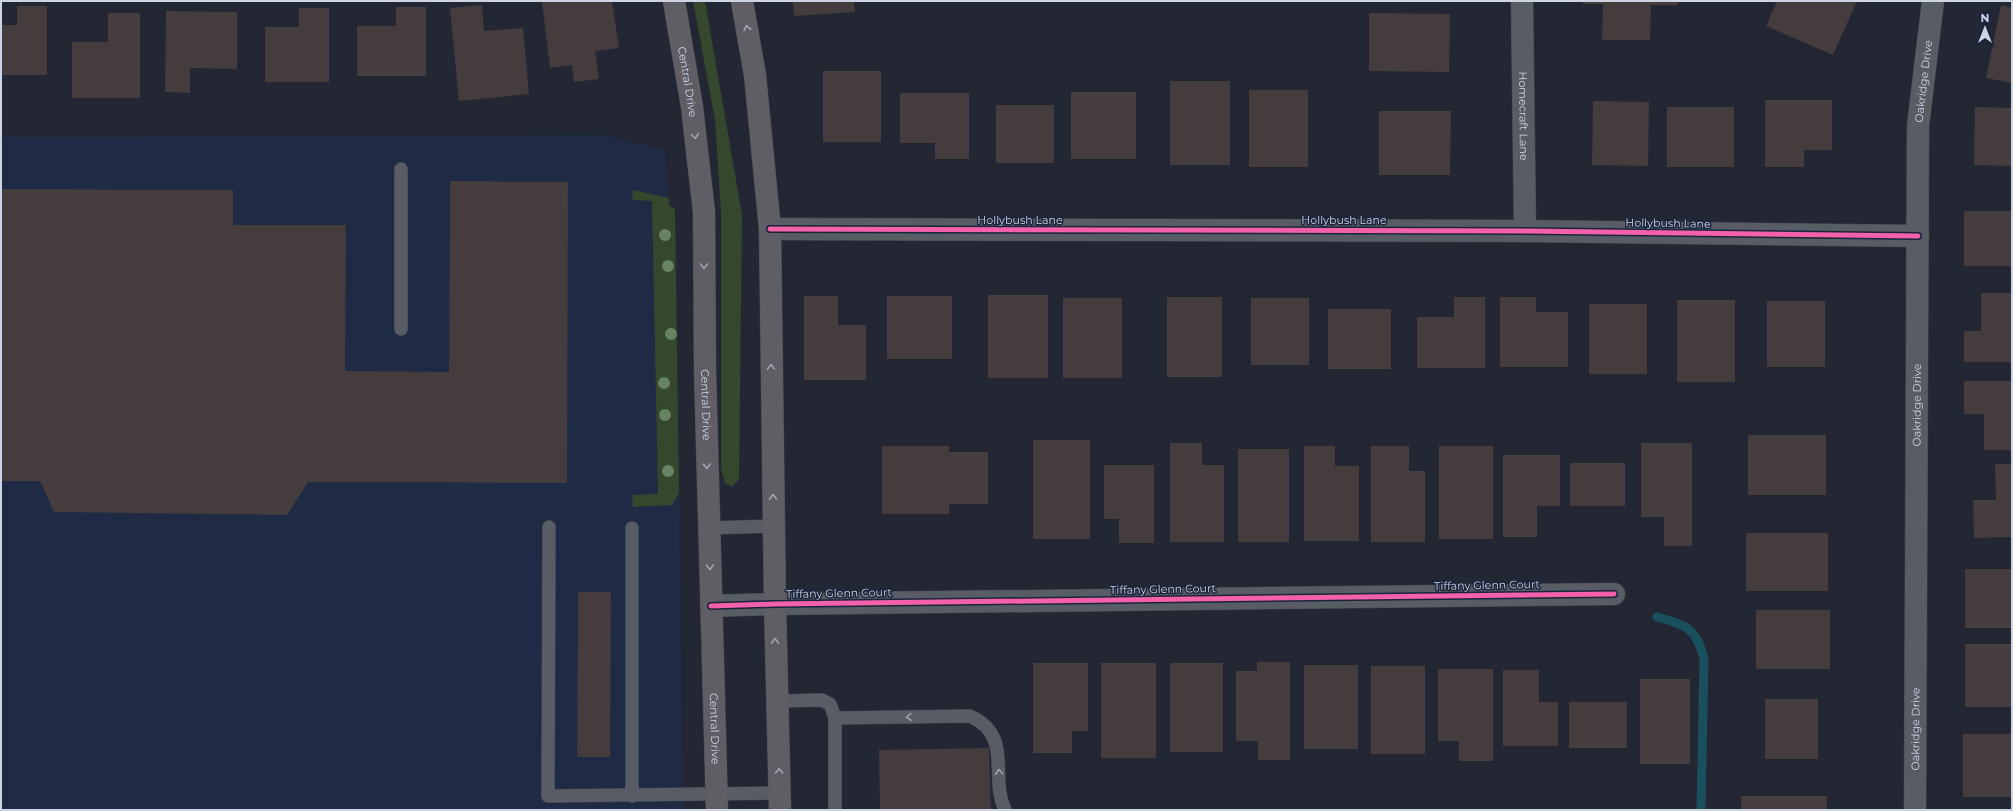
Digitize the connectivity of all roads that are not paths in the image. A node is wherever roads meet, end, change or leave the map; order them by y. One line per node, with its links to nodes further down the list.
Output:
1 (674, 1): 13 (main road, Central Drive, one-way to 13)
2 (742, 1): 6 (main road, one-way to 2)
3 (1522, 1): 7 (street, Homecraft Lane)
4 (1933, 1): 8 (street, Oakridge Drive)
5 (401, 170): 9 (lane)
6 (770, 229): 7 (street, Hollybush Lane); 10 (main road, one-way to 6)
7 (1524, 231): 8 (street, Hollybush Lane)
8 (1918, 236): 24 (street, Oakridge Drive)
9 (401, 329)
10 (773, 526): 13 (lane); 15 (main road)
11 (549, 527): 19 (lane)
12 (632, 528): 19 (lane)
13 (709, 528): 16 (main road, Central Drive, one-way to 16)
14 (1614, 594): 15 (street, Tiffany Glenn Court)
15 (774, 604): 16 (street, Tiffany Glenn Court); 17 (main road, one-way to 15)
16 (711, 606): 21 (main road, Central Drive)
17 (777, 701): 18 (lane); 20 (main road, one-way to 17)
18 (835, 718): 22 (lane); 23 (lane, one-way to 18)
19 (632, 796): 21 (lane)
20 (780, 801): 21 (lane)
21 (717, 802)
22 (835, 810)
23 (1005, 810)
24 (1915, 810)

